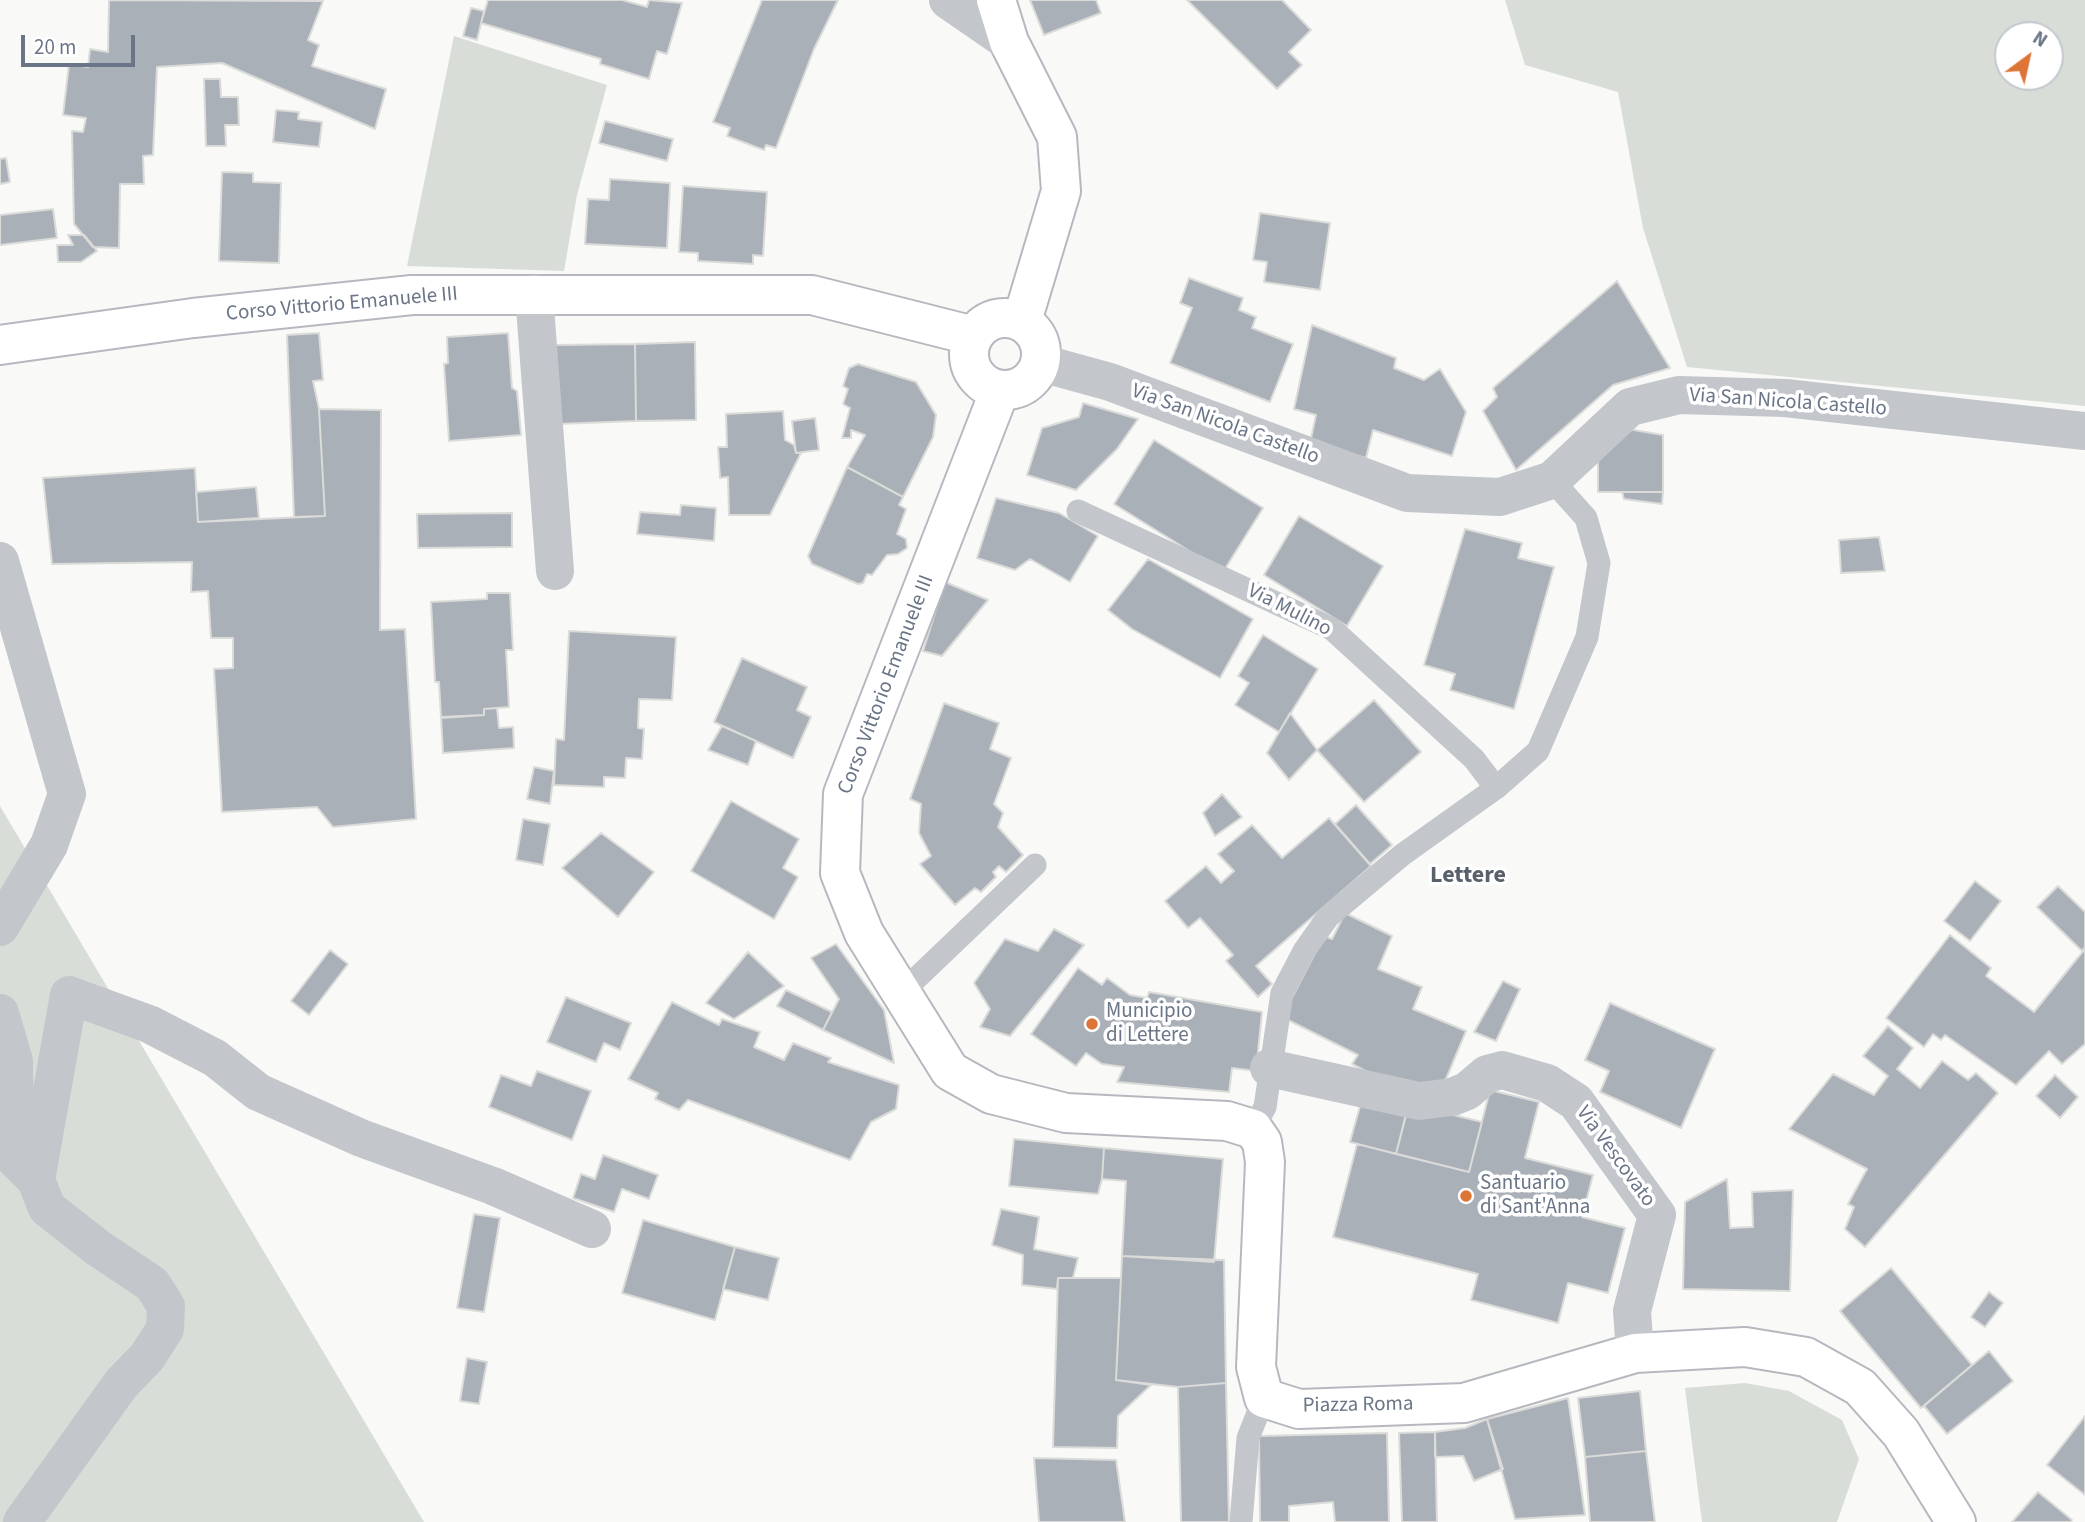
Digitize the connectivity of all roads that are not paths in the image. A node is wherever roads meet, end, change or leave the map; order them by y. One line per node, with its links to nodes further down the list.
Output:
1 (948, 0): 3 (street)
2 (996, 0): 3 (street)
3 (1009, 41): 5 (street)
4 (534, 294): 6 (street, Corso Vittorio Emanuele III); 7 (street, Corso Vittorio Emanuele III); 14 (street)
5 (1022, 321): 6 (street); 8 (street)
6 (974, 336): 9 (street)
7 (0, 345)
8 (1041, 363): 9 (street); 11 (street, Via San Nicola Castello)
9 (1000, 390): 18 (street, Corso Vittorio Emanuele III)
10 (2085, 431): 11 (street, Via San Nicola Castello)
11 (1552, 480): 15 (lane)
12 (1079, 511): 15 (lane, Via Mulino)
13 (0, 561): 17 (street)
14 (555, 571)
15 (1496, 788): 20 (lane)
16 (1035, 865): 18 (lane)
17 (0, 927)
18 (900, 994): 21 (street, Corso Vittorio Emanuele III)
19 (0, 1013): 22 (street)
20 (1269, 1068): 21 (lane); 24 (street, Via Vescovato)
21 (1253, 1129): 25 (street)
22 (36, 1180): 23 (street); 26 (street)
23 (592, 1229)
24 (1635, 1353): 25 (street, Piazza Roma); 28 (street, Piazza Roma)
25 (1264, 1398): 27 (lane)
26 (22, 1522)
27 (1241, 1522)
28 (1956, 1522)

